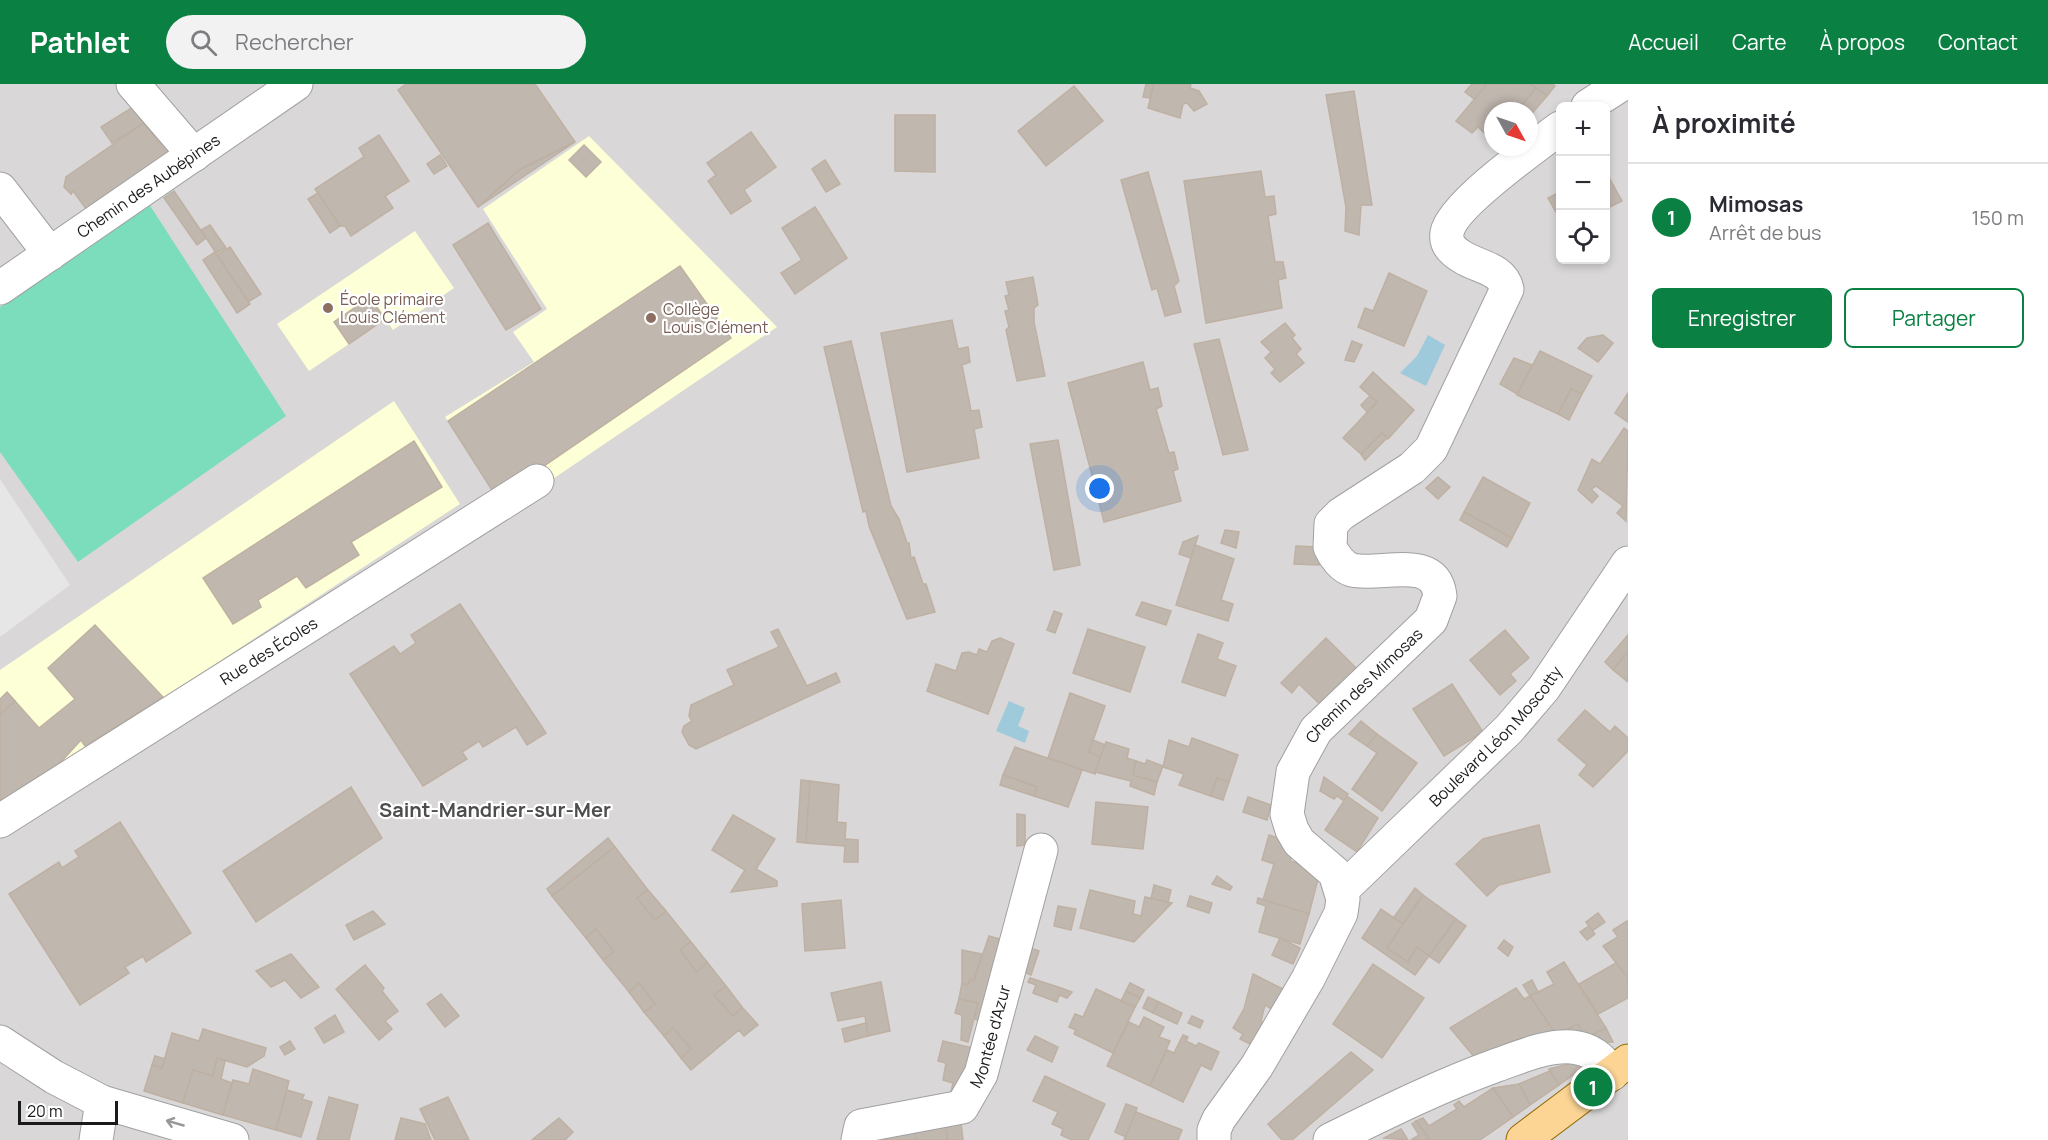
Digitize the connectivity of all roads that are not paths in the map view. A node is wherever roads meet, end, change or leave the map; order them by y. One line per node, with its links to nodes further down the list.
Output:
1 (133, 84): 6 (street)
2 (296, 84): 6 (street, Chemin des Aubépines)
3 (1622, 84): 4 (street)
4 (1594, 102)
5 (1556, 131): 14 (street, Chemin des Mimosas)
6 (194, 155): 8 (street, Chemin des Aubépines)
7 (0, 189): 8 (street)
8 (50, 254): 9 (street, Chemin des Aubépines)
9 (0, 288)
10 (537, 480): 12 (street, Rue des Écoles)
11 (1628, 563): 14 (street, Boulevard Léon Moscotty)
12 (0, 821)
13 (1041, 849): 20 (street, Montée d'Azur)
14 (1341, 891): 21 (street)
15 (0, 1042): 17 (street)
16 (1620, 1067): 22 (street); 23 (main road)
17 (102, 1102): 18 (street); 19 (street, one-way to 17)
18 (96, 1140)
19 (232, 1140)
20 (858, 1140)
21 (1214, 1140)
22 (1330, 1140)
23 (1523, 1140)

